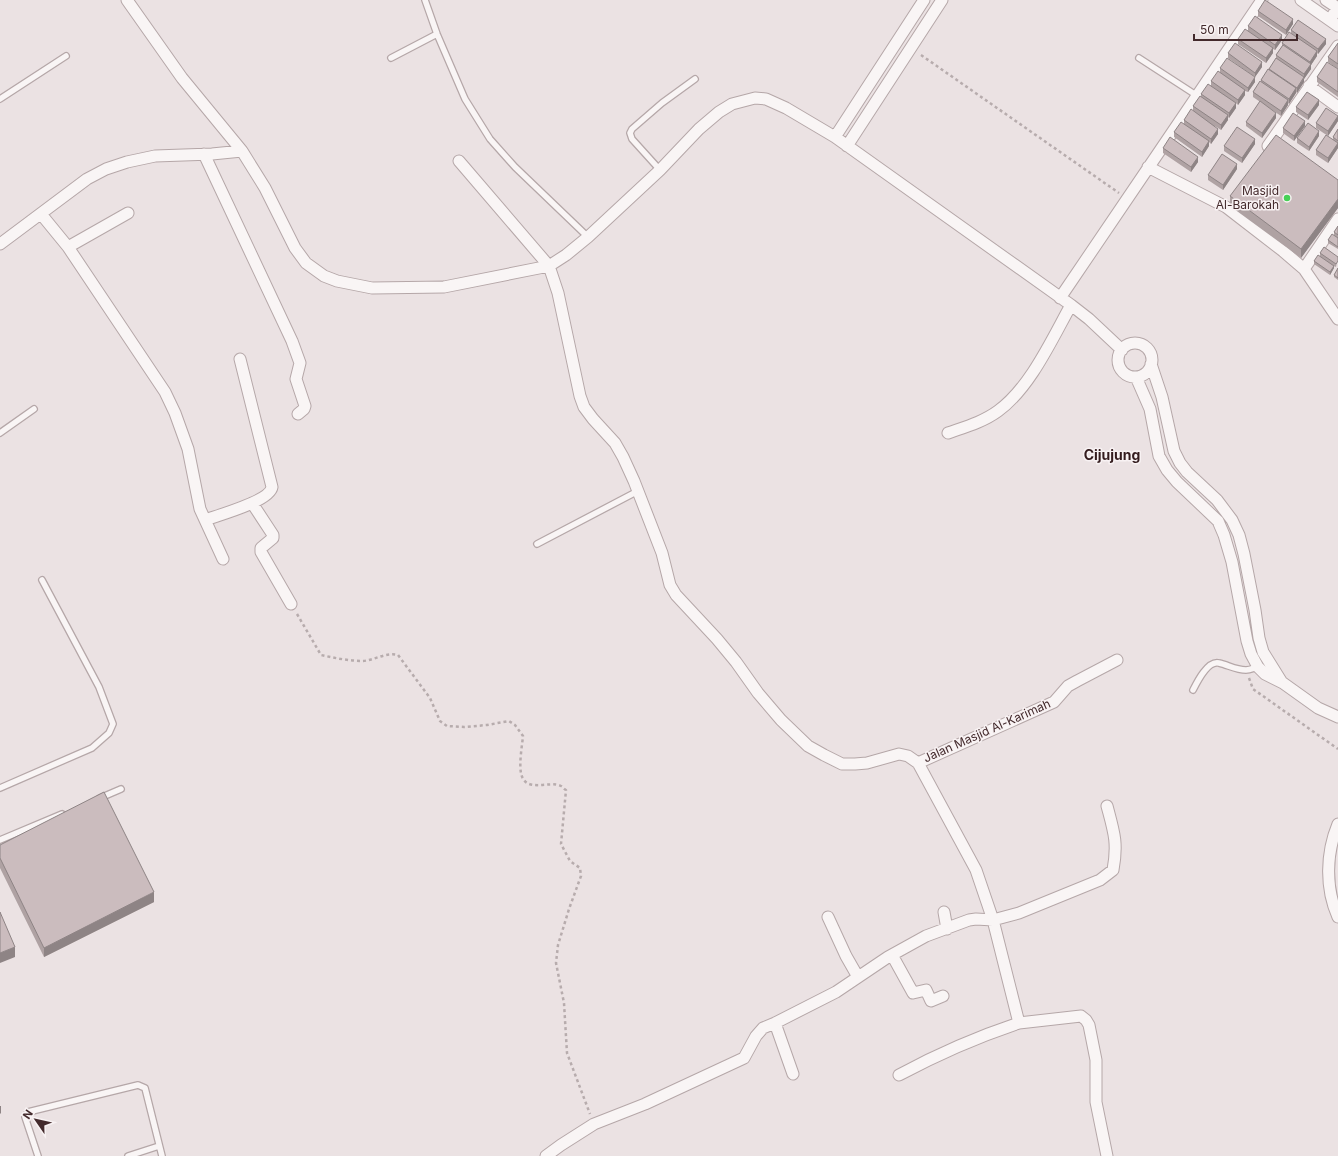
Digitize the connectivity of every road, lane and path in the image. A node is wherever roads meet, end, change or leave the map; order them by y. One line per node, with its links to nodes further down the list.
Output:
1 (127, 0): 23 (street)
2 (426, 0): 10 (lane)
3 (924, 0): 21 (street)
4 (942, 0): 12 (street)
5 (1262, 0): 18 (street)
6 (1301, 0): 9 (street)
7 (1326, 0): 8 (street)
8 (1338, 8): 9 (street)
9 (1334, 23)
10 (437, 34): 14 (lane); 33 (lane)
11 (1338, 46): 17 (street)
12 (911, 48): 22 (street); 29 (path)
13 (66, 56): 19 (lane)
14 (391, 58)
15 (1139, 58): 18 (lane)
16 (695, 79): 28 (lane)
17 (1309, 86): 20 (street); 25 (street)
18 (1196, 95): 27 (street)
19 (0, 99)
20 (1338, 107)
21 (835, 137): 22 (street); 28 (street)
22 (847, 146): 38 (street)
23 (239, 151): 24 (street); 36 (street)
24 (208, 154): 31 (street); 46 (street)
25 (1260, 157)
26 (459, 161): 36 (street)
27 (1148, 168): 29 (street); 37 (street)
28 (660, 170): 33 (street)
29 (1128, 199): 38 (street)
30 (128, 213): 35 (street)
31 (41, 214): 34 (street); 35 (street)
32 (1338, 219): 37 (street)
33 (588, 237): 36 (street)
34 (0, 244)
35 (68, 247): 51 (street)
36 (549, 266): 49 (street)
37 (1304, 269): 40 (street)
38 (1060, 298): 39 (street)
39 (1070, 305): 41 (street); 48 (street)
40 (1338, 319)
41 (1122, 350): 43 (street); 44 (street)
42 (240, 359): 50 (street)
43 (1151, 364): 44 (street); 59 (street)
44 (1136, 377): 57 (street)
45 (34, 409): 47 (lane)
46 (298, 414)
47 (0, 432)
48 (948, 432)
49 (638, 491): 52 (lane); 63 (street)
50 (252, 503): 51 (street); 55 (street)
51 (205, 520): 53 (street)
52 (537, 544)
53 (223, 559)
54 (42, 580): 64 (lane)
55 (291, 604): 83 (path)
56 (1116, 660): 63 (street, Jalan Masjid Al-Karimah)
57 (1258, 667): 58 (lane); 59 (street)
58 (1246, 671): 60 (lane); 62 (path)
59 (1283, 683): 61 (street)
60 (1193, 690)
61 (1338, 717)
62 (1338, 749)
63 (918, 763): 74 (street)
64 (0, 788)
65 (121, 788): 66 (lane)
66 (93, 801)
67 (1107, 806): 74 (street)
68 (71, 810): 70 (lane)
69 (1338, 824): 73 (street)
70 (0, 840)
71 (944, 912): 75 (street)
72 (828, 917): 77 (street)
73 (1338, 917)
74 (993, 920): 75 (street); 80 (street)
75 (947, 929): 76 (street)
76 (892, 955): 77 (street); 78 (street)
77 (858, 977): 79 (street)
78 (943, 996)
79 (775, 1023): 81 (street); 83 (street)
80 (1019, 1023): 82 (street); 89 (street)
81 (793, 1074)
82 (900, 1075)
83 (594, 1124): 88 (street)
84 (159, 1146): 85 (lane); 86 (lane); 87 (lane)
85 (38, 1156)
86 (128, 1156)
87 (162, 1156)
88 (546, 1156)
89 (1107, 1156)

